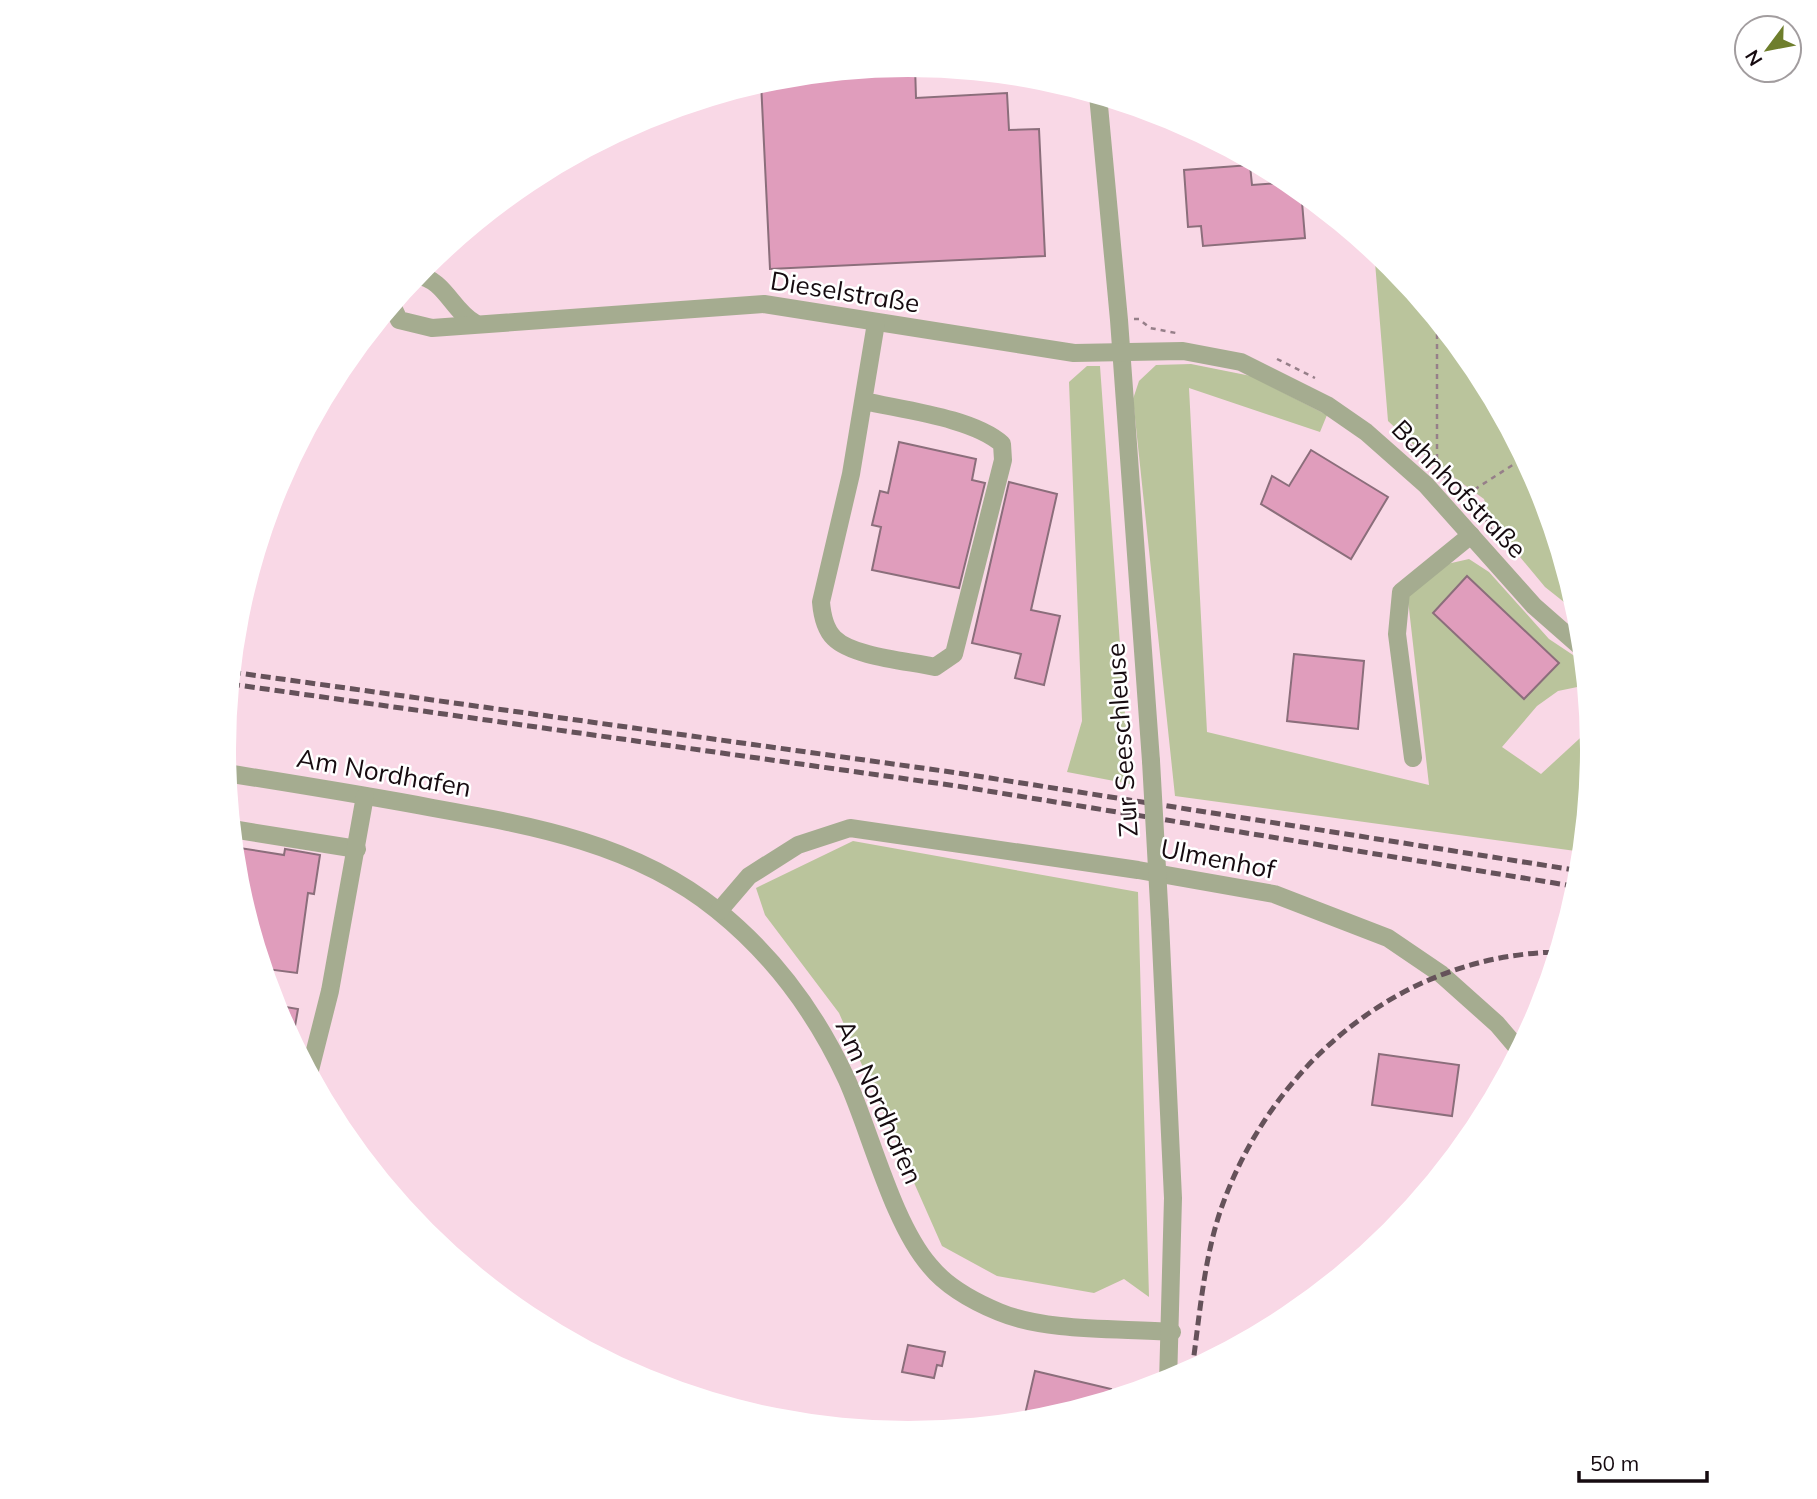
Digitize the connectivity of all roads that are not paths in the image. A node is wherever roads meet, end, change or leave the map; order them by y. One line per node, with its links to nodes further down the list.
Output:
1 (1099, 105): 6 (street, Zur Seeschleuse)
2 (429, 278): 4 (street)
3 (396, 315): 4 (street, Dieselstraße)
4 (475, 323): 5 (street, Dieselstraße)
5 (876, 323): 6 (street, Dieselstraße); 7 (street)
6 (1121, 351): 8 (street, Bahnhofstraße); 18 (street, Zur Seeschleuse, bridge)
7 (864, 401): 7 (street)
8 (1471, 535): 9 (street, Bahnhofstraße); 10 (street)
9 (1571, 639)
10 (1413, 758)
11 (237, 775): 12 (street, Am Nordhafen)
12 (365, 796): 14 (street); 15 (street, Am Nordhafen)
13 (241, 830): 14 (street)
14 (357, 849): 17 (street)
15 (719, 911): 16 (street, Ulmenhof); 18 (street, Am Nordhafen)
16 (1514, 1043)
17 (312, 1061)
18 (1172, 1332): 19 (street, Zur Seeschleuse)
19 (1169, 1370)

